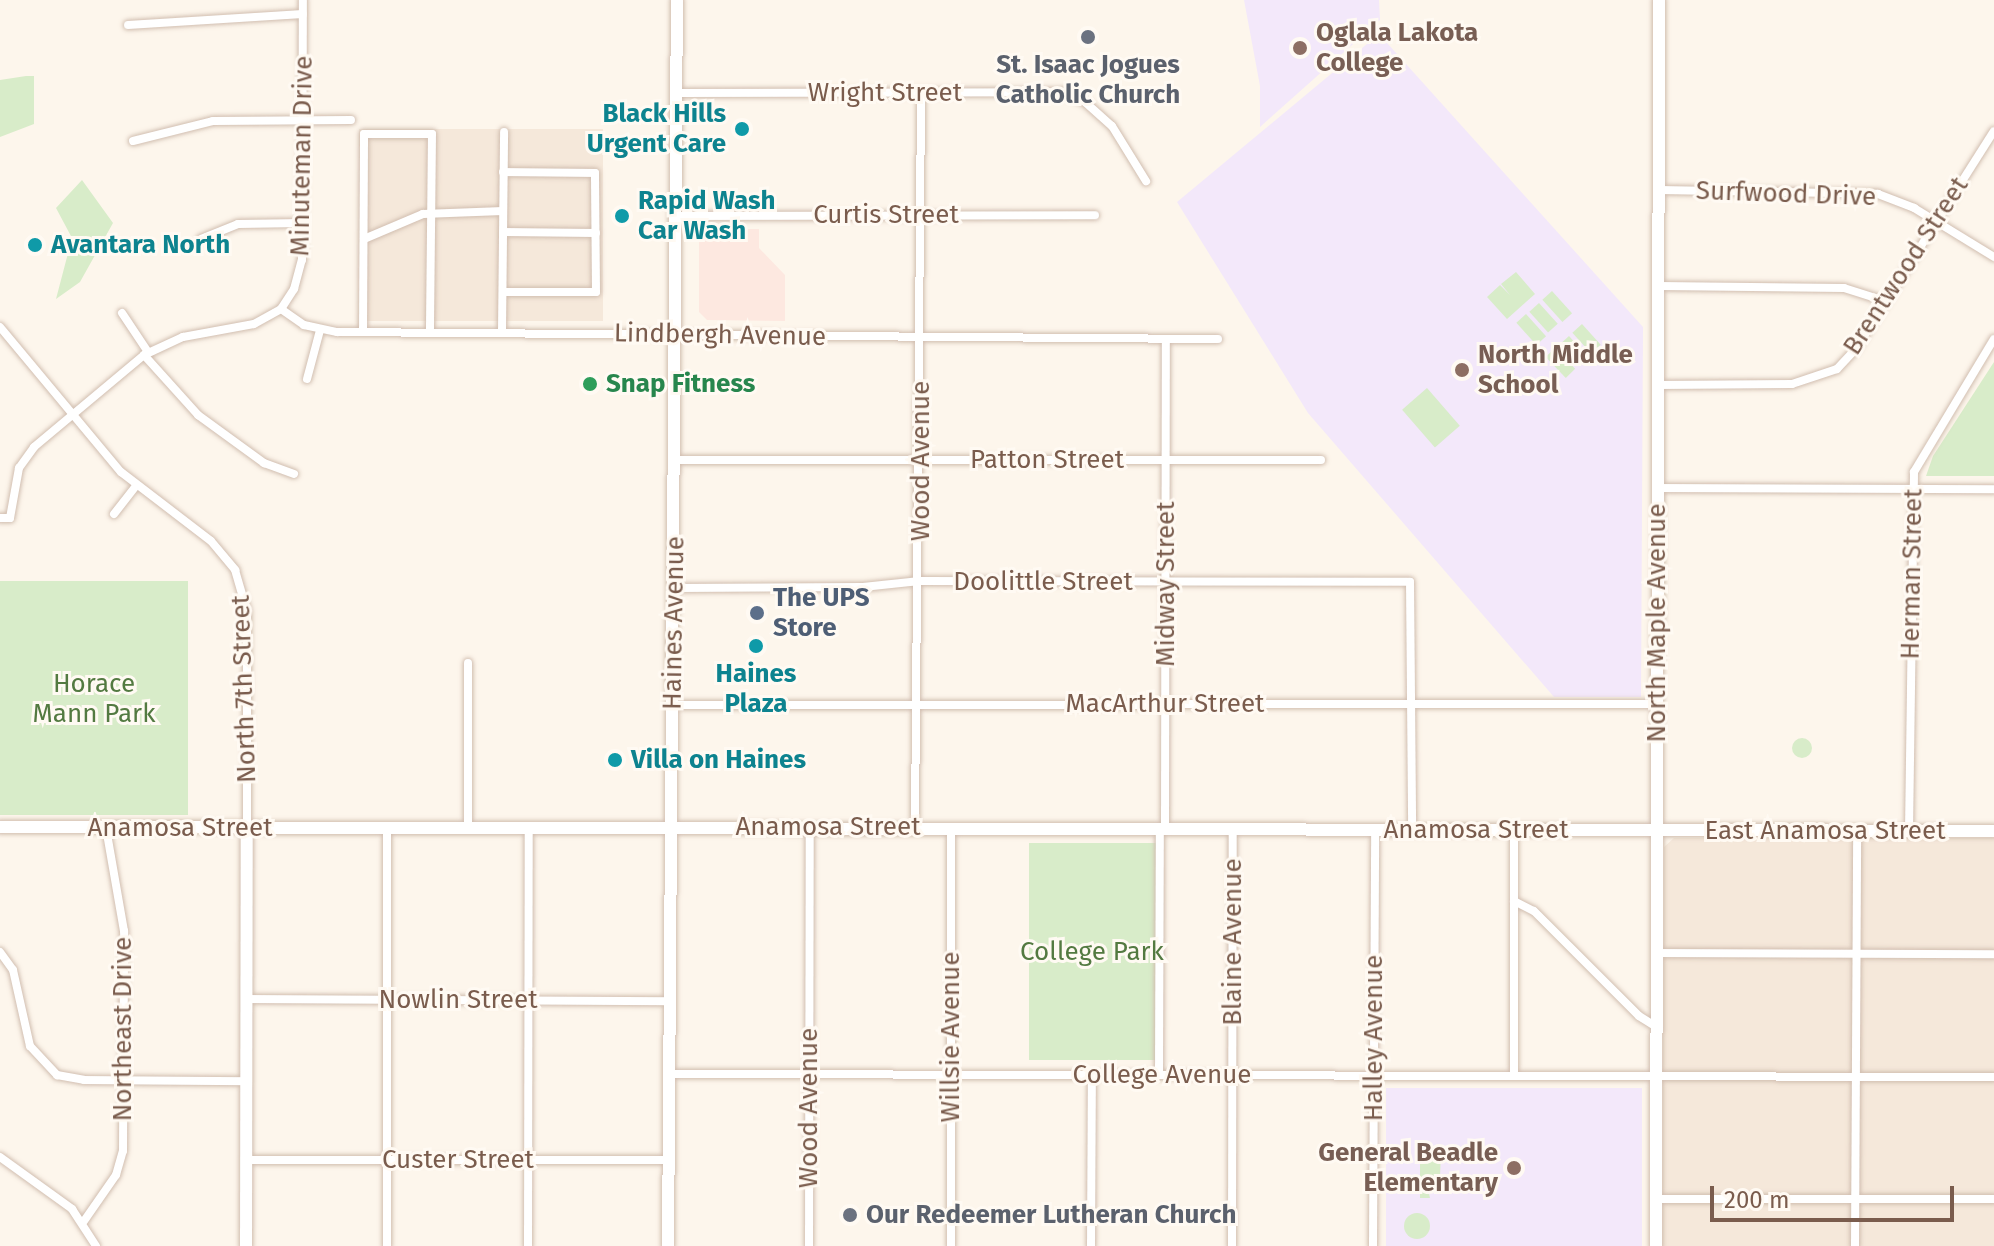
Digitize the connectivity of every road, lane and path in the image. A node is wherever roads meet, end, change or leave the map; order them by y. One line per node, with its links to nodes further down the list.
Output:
1 (303, 0): 4 (street, Minuteman Drive)
2 (677, 0): 6 (main road, Haines Avenue)
3 (1659, 0): 15 (main road, North Maple Avenue)
4 (303, 14): 5 (street); 8 (street, Minuteman Drive)
5 (128, 25)
6 (676, 93): 7 (street, Wright Street); 20 (main road, Haines Avenue)
7 (921, 93): 14 (street, Wright Street); 18 (street, Wood Avenue)
8 (303, 120): 9 (street); 12 (street); 22 (street, Minuteman Drive)
9 (351, 120)
10 (1994, 131): 21 (street, Brentwood Street)
11 (504, 132): 13 (street)
12 (133, 141)
13 (503, 172): 16 (street); 24 (street)
14 (1146, 181)
15 (1659, 190): 21 (street, Surfwood Drive); 28 (main road, North Maple Avenue)
16 (503, 211): 17 (street); 23 (street)
17 (431, 212): 26 (street); 26 (street); 36 (street)
18 (921, 215): 19 (street, Curtis Street); 20 (street, Curtis Street); 39 (street, Wood Avenue)
19 (1095, 215)
20 (677, 216): 38 (main road, Haines Avenue)
21 (1937, 220): 27 (street, Surfwood Drive); 30 (street, Brentwood Street)
22 (302, 223): 25 (street); 31 (street, Minuteman Drive)
23 (503, 232): 24 (street); 29 (street)
24 (596, 233): 29 (street)
25 (201, 239)
26 (364, 239): 35 (street)
27 (1994, 257)
28 (1659, 286): 30 (street); 45 (main road, North Maple Avenue)
29 (503, 292): 37 (street)
30 (1885, 301): 45 (street, Brentwood Street)
31 (281, 309): 34 (street, Lindbergh Avenue); 43 (street)
32 (122, 313): 43 (street)
33 (0, 327): 46 (street, North 7th Street)
34 (320, 330): 35 (street, Lindbergh Avenue); 44 (street)
35 (363, 332): 36 (street, Lindbergh Avenue)
36 (430, 332): 37 (street, Lindbergh Avenue)
37 (502, 332): 38 (street, Lindbergh Avenue)
38 (677, 335): 39 (street, Lindbergh Avenue); 47 (main road, Haines Avenue)
39 (921, 337): 40 (street, Lindbergh Avenue); 48 (street, Wood Avenue)
40 (1166, 339): 41 (street, Lindbergh Avenue); 49 (street, Midway Street)
41 (1218, 339)
42 (1994, 339): 54 (street, Herman Street)
43 (146, 354): 46 (street); 51 (street)
44 (307, 379)
45 (1658, 385): 53 (main road, North Maple Avenue)
46 (70, 413): 52 (street, North 7th Street); 57 (street)
47 (677, 460): 48 (street, Patton Street); 60 (main road, Haines Avenue)
48 (921, 460): 49 (street, Patton Street); 58 (street, Wood Avenue)
49 (1165, 460): 50 (street, Patton Street); 59 (street, Midway Street)
50 (1321, 460)
51 (294, 474)
52 (136, 486): 56 (street); 72 (street, North 7th Street)
53 (1657, 488): 54 (street); 64 (main road, North Maple Avenue)
54 (1911, 488): 55 (street); 84 (street, Herman Street)
55 (1994, 489)
56 (114, 514)
57 (5, 518)
58 (920, 581): 59 (street, Doolittle Street); 60 (street, Doolittle Street); 62 (street, Wood Avenue)
59 (1165, 582): 63 (street, Midway Street); 66 (street, Doolittle Street)
60 (676, 588): 65 (main road, Haines Avenue)
61 (468, 663): 74 (street)
62 (916, 704): 63 (street, MacArthur Street); 65 (street, MacArthur Street); 75 (street, Wood Avenue)
63 (1166, 704): 66 (street, MacArthur Street); 77 (street, Midway Street)
64 (1656, 704): 66 (street, MacArthur Street); 82 (main road, North Maple Avenue)
65 (674, 705): 70 (main road, Haines Avenue)
66 (1411, 705): 80 (street)
67 (810, 826): 70 (main road, Anamosa Street); 75 (main road, Anamosa Street); 97 (street, Wood Avenue)
68 (0, 827): 71 (main road, Anamosa Street)
69 (529, 827): 70 (main road, Anamosa Street); 74 (main road, Anamosa Street); 93 (street)
70 (669, 827): 94 (main road, Haines Avenue)
71 (106, 828): 72 (main road, Anamosa Street); 107 (street, Northeast Drive)
72 (247, 828): 73 (main road, Anamosa Street); 91 (main road, North 7th Street)
73 (387, 828): 74 (main road, Anamosa Street); 92 (street)
74 (468, 828)
75 (915, 828): 76 (main road, Anamosa Street)
76 (951, 828): 77 (main road, Anamosa Street); 99 (street, Willsie Avenue)
77 (1163, 829): 78 (main road, Anamosa Street); 98 (street, Midway Street)
78 (1233, 830): 79 (main road, Anamosa Street); 101 (street, Blaine Avenue)
79 (1375, 830): 80 (main road, Anamosa Street); 102 (street, Halley Avenue)
80 (1412, 830): 81 (main road, Anamosa Street)
81 (1514, 830): 82 (main road, Anamosa Street); 86 (street)
82 (1656, 831): 83 (main road, East Anamosa Street); 88 (main road, North Maple Avenue)
83 (1857, 831): 84 (main road, East Anamosa Street); 89 (street)
84 (1909, 831): 85 (main road, East Anamosa Street)
85 (1994, 831)
86 (1514, 901): 95 (street); 103 (street)
87 (0, 952): 107 (street)
88 (1655, 953): 89 (street); 95 (main road, North Maple Avenue)
89 (1856, 954): 90 (street); 104 (street)
90 (1994, 954)
91 (247, 999): 92 (street, Nowlin Street); 108 (main road, North 7th Street)
92 (387, 1000): 93 (street, Nowlin Street); 111 (street)
93 (528, 1000): 94 (street, Nowlin Street); 112 (street)
94 (669, 1001): 96 (main road, Haines Avenue)
95 (1655, 1026): 105 (main road, North Maple Avenue)
96 (669, 1074): 97 (street, College Avenue); 113 (main road, Haines Avenue)
97 (808, 1074): 99 (street, College Avenue); 123 (street, Wood Avenue)
98 (1159, 1074): 100 (street, College Avenue); 101 (street, College Avenue)
99 (951, 1075): 100 (street, College Avenue); 124 (street, Willsie Avenue)
100 (1092, 1075): 125 (street)
101 (1233, 1075): 102 (street, College Avenue); 126 (street, Blaine Avenue)
102 (1373, 1075): 103 (street, College Avenue); 127 (street, Halley Avenue)
103 (1514, 1076): 105 (street, College Avenue)
104 (1855, 1076): 105 (street, College Avenue); 106 (street, College Avenue); 115 (street)
105 (1656, 1077): 114 (main road, North Maple Avenue)
106 (1994, 1077)
107 (123, 1081): 108 (street); 117 (street, Northeast Drive)
108 (247, 1081): 110 (main road, North 7th Street)
109 (0, 1157): 117 (street)
110 (247, 1160): 111 (street, Custer Street); 119 (main road, North 7th Street)
111 (387, 1160): 112 (street, Custer Street); 120 (street)
112 (529, 1160): 113 (street, Custer Street); 121 (street)
113 (668, 1160): 122 (main road, Haines Avenue)
114 (1656, 1199): 115 (street); 128 (main road, North Maple Avenue)
115 (1855, 1199): 116 (street); 129 (street)
116 (1994, 1199)
117 (84, 1221): 118 (street)
118 (96, 1246)
119 (246, 1246)
120 (387, 1246)
121 (528, 1246)
122 (668, 1246)
123 (809, 1246)
124 (951, 1246)
125 (1091, 1246)
126 (1232, 1246)
127 (1373, 1246)
128 (1656, 1246)
129 (1855, 1246)

